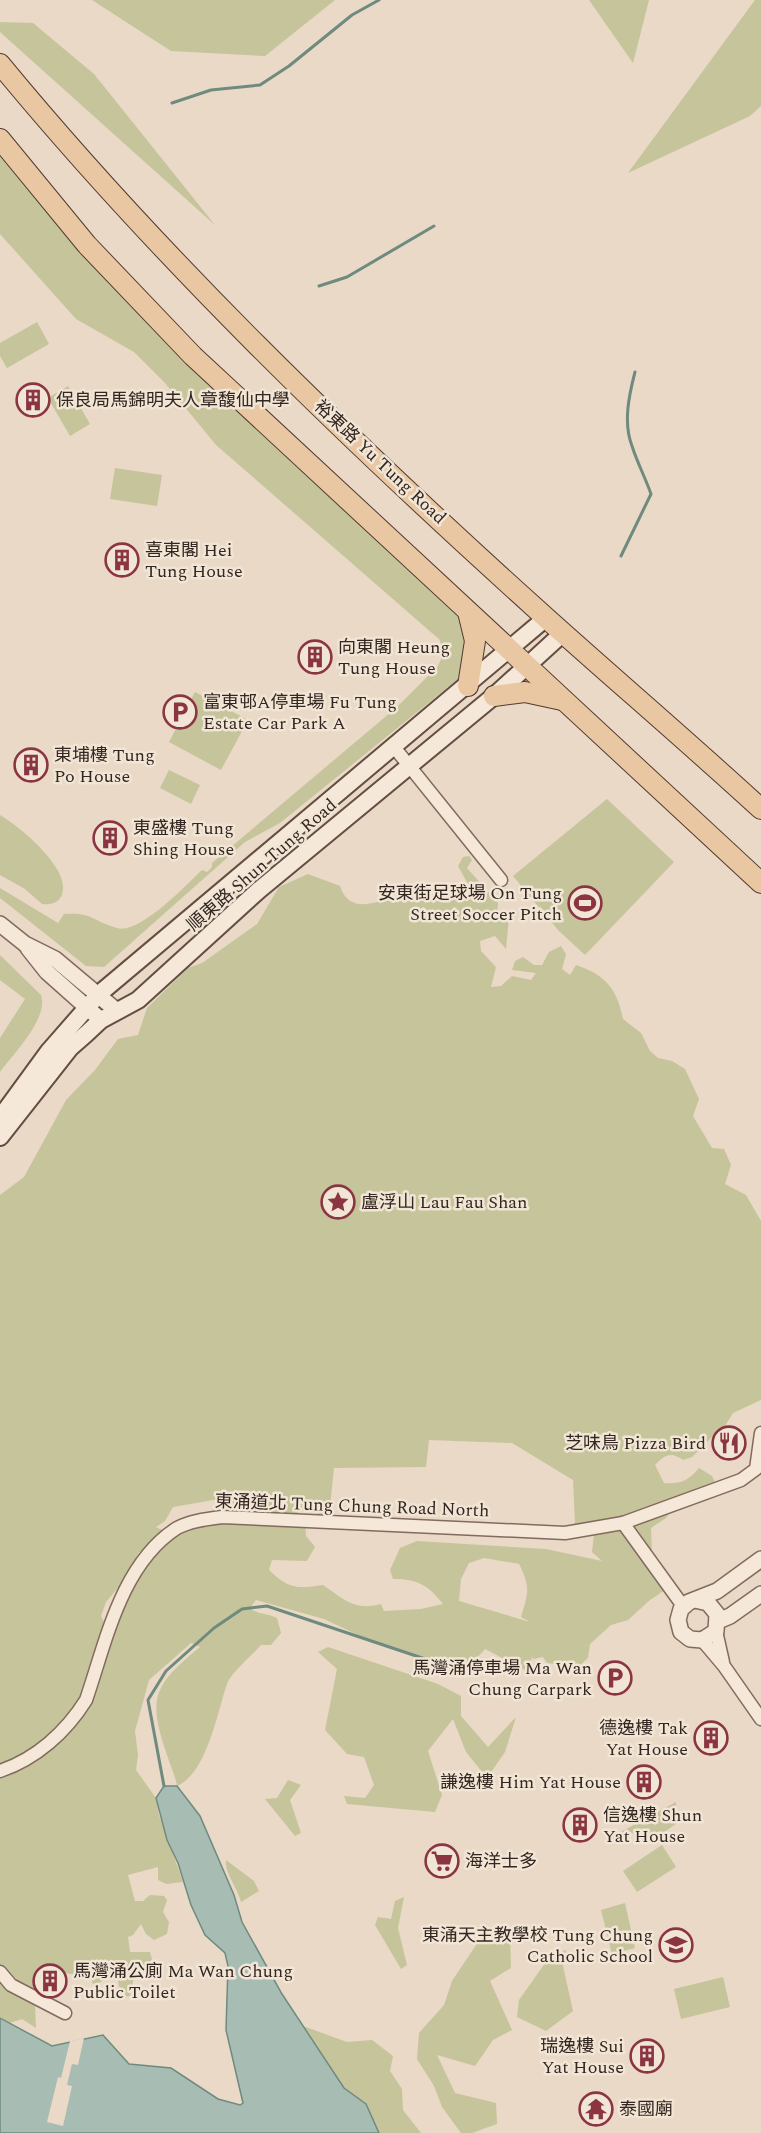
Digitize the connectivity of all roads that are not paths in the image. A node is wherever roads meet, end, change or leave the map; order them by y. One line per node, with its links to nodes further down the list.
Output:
1 (0, 64): 4 (main road, 裕東路 Yu Tung Road)
2 (0, 139): 3 (main road)
3 (467, 610): 6 (main road); 8 (main road)
4 (546, 618): 5 (main road, 裕東路 Yu Tung Road); 6 (main road, 順東路 Shun Tung Road)
5 (563, 633): 7 (main road, 順東路 Shun Tung Road); 13 (main road, 裕東路 Yu Tung Road)
6 (510, 651): 7 (main road); 8 (main road, 順東路 Shun Tung Road)
7 (527, 667): 9 (main road, 順東路 Shun Tung Road); 10 (main road)
8 (468, 686): 11 (main road, 順東路 Shun Tung Road)
9 (494, 696): 10 (main road); 12 (main road, 順東路 Shun Tung Road)
10 (562, 700): 15 (main road)
11 (394, 747): 12 (street); 18 (main road, 順東路 Shun Tung Road)
12 (410, 767): 14 (street); 20 (main road, 順東路 Shun Tung Road)
13 (761, 809)
14 (501, 880)
15 (761, 883)
16 (0, 924): 17 (street)
17 (25, 944): 18 (street); 19 (street)
18 (99, 994): 19 (main road, 順東路 Shun Tung Road); 20 (street)
19 (87, 1007): 21 (street); 22 (main road, 順東路 Shun Tung Road)
20 (117, 1011): 21 (main road, 順東路 Shun Tung Road)
21 (101, 1020): 23 (main road, 順東路 Shun Tung Road)
22 (0, 1118)
23 (0, 1137)
24 (761, 1433): 25 (street, 東涌道北 Tung Chung Road North)
25 (623, 1523): 28 (street); 33 (street, 東涌道北 Tung Chung Road North)
26 (761, 1559): 28 (street)
27 (761, 1594): 29 (street)
28 (689, 1603): 29 (street); 30 (street)
29 (717, 1626): 30 (street); 31 (street)
30 (702, 1640): 31 (street)
31 (724, 1666): 32 (street)
32 (761, 1719)
33 (0, 1771)
34 (0, 1972): 35 (street)
35 (65, 2013)

